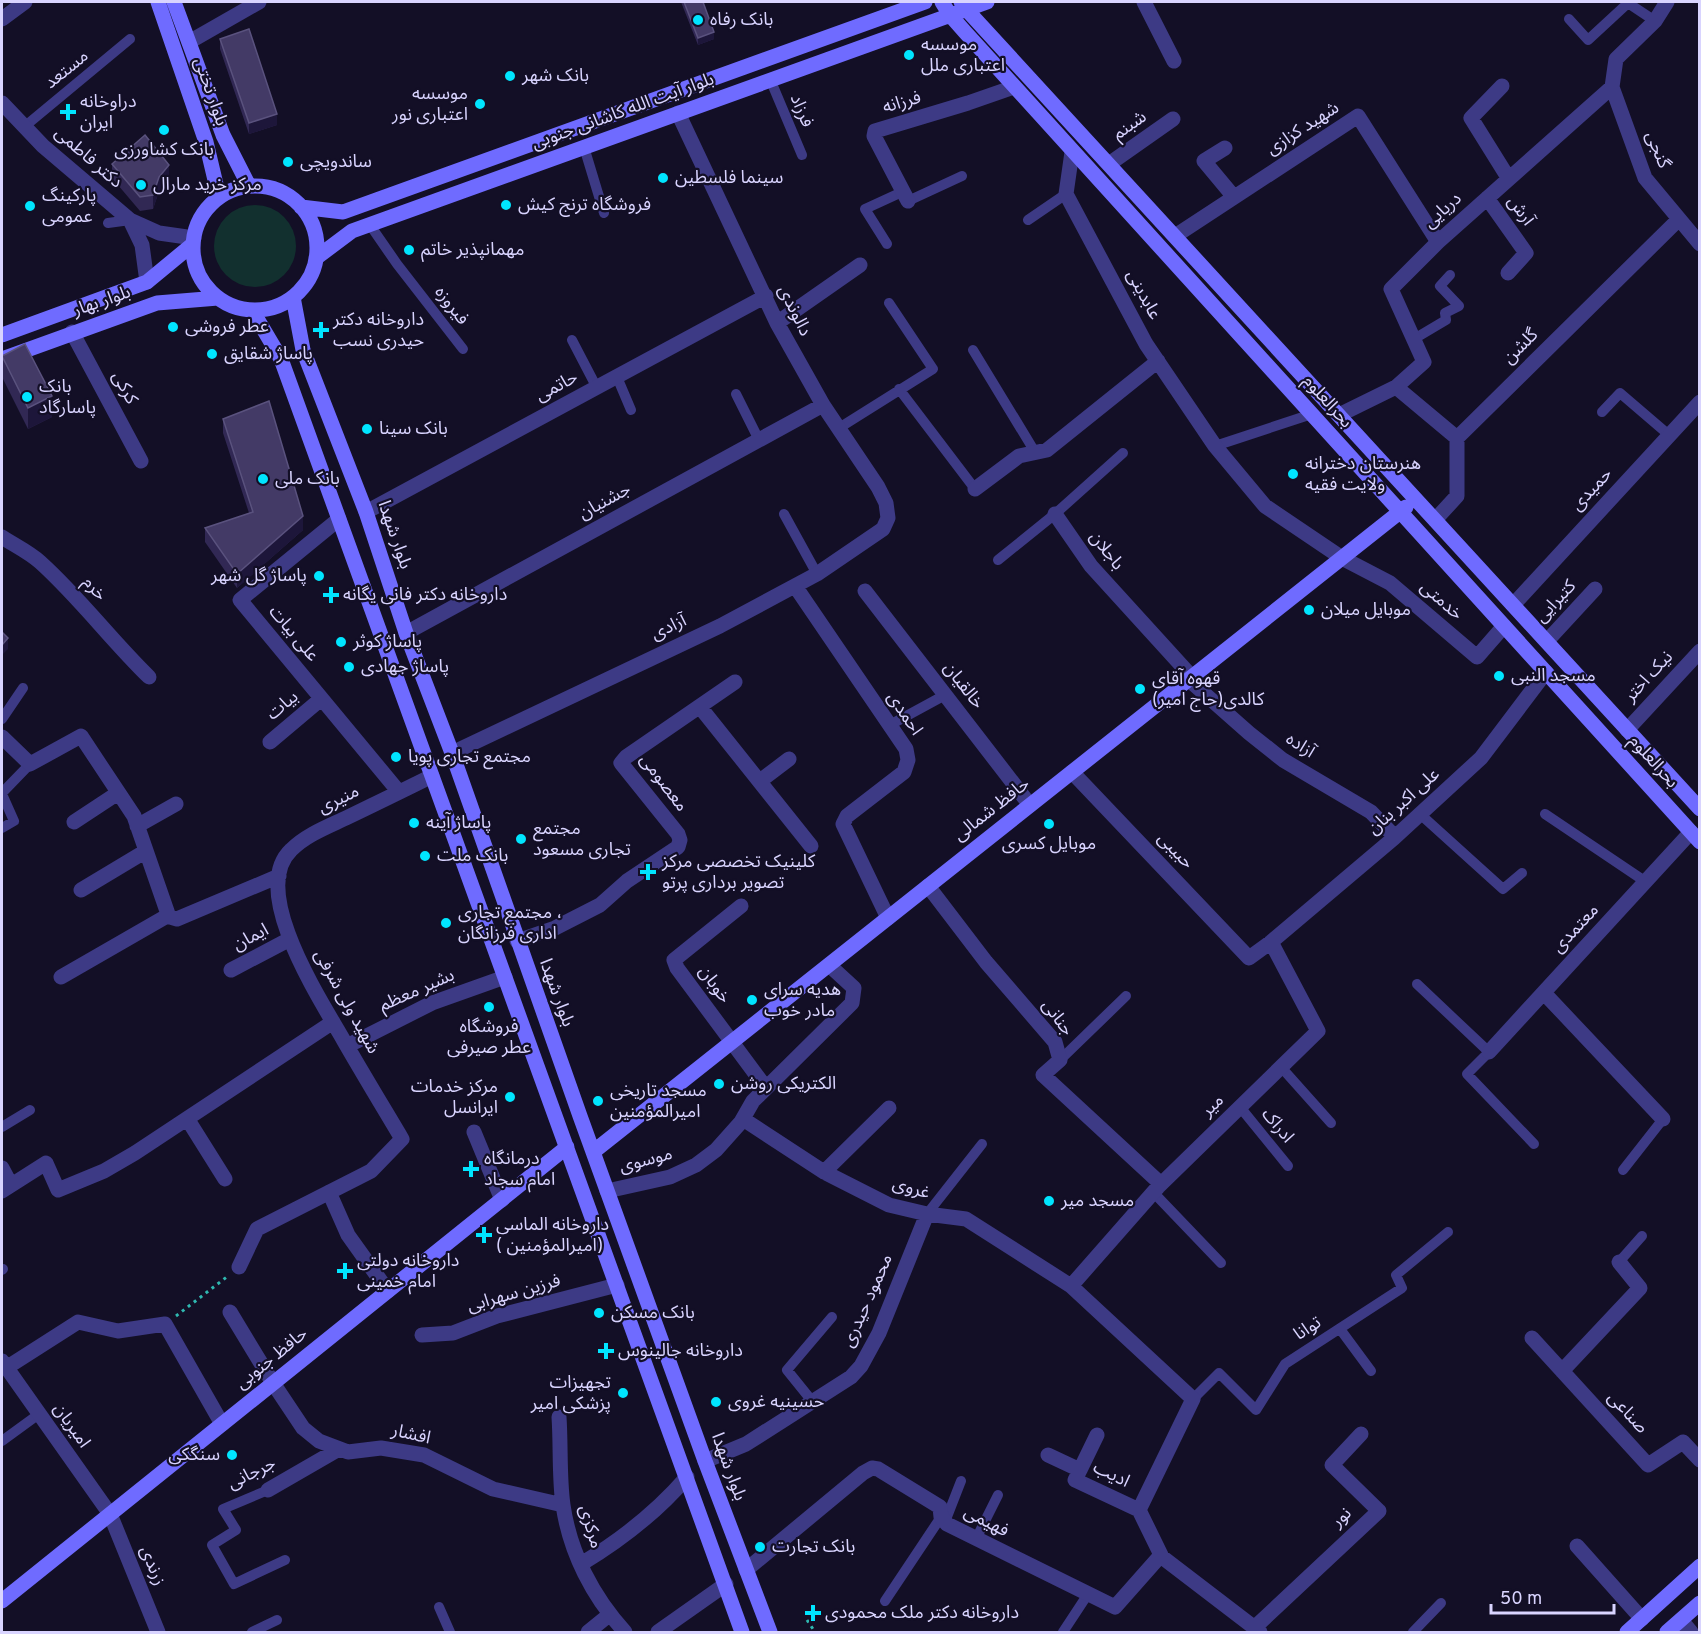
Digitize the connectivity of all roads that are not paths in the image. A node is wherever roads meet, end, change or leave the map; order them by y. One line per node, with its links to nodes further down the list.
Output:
1 (25, 2): 11 (street)
2 (158, 2): 34 (main road, بلوار تختی)
3 (174, 2): 15 (main road, بلوار تختی)
4 (259, 2): 15 (street)
5 (925, 2): 38 (main road, بلوار آیت الله کاشانی جنوبی)
6 (987, 2): 9 (main road, بلوار آیت الله کاشانی جنوبی)
7 (1144, 2): 16 (street)
8 (1667, 2): 13 (street)
9 (964, 5): 10 (main road, بلوار آیت الله کاشانی جنوبی); 29 (main road, بحرالعلوم)
10 (946, 8): 17 (main road, بلوار آیت الله کاشانی جنوبی); 19 (main road, بحرالعلوم)
11 (2, 19)
12 (1569, 19): 13 (lane)
13 (1655, 21): 20 (street)
14 (130, 39): 24 (lane, مستعد)
15 (189, 42): 32 (main road, بلوار تختی)
16 (1174, 61)
17 (770, 79): 22 (main road, بلوار آیت الله کاشانی جنوبی); 28 (lane, فرزاد)
18 (1502, 86): 31 (street)
19 (1014, 87): 27 (main road, بحرالعلوم); 35 (street, فرزانه)
20 (1612, 87): 31 (street, دریایی); 42 (street, گنجی)
21 (2, 103): 24 (street, دکتر فاطمی)
22 (678, 113): 25 (main road, بلوار آیت الله کاشانی جنوبی); 55 (street, دالوندی)
23 (1173, 119): 29 (street, شبنم)
24 (24, 126): 40 (street, دکتر فاطمی)
25 (584, 147): 39 (lane); 44 (main road, بلوار آیت الله کاشانی جنوبی)
26 (1225, 148): 36 (street)
27 (1072, 152): 33 (street); 78 (main road, بحرالعلوم)
28 (802, 155)
29 (1109, 164): 45 (main road, بحرالعلوم)
30 (962, 176): 35 (lane)
31 (1509, 179): 37 (street, دریایی)
32 (249, 186): 34 (main road); 38 (main road)
33 (1066, 194): 41 (lane); 68 (street, عابدینی)
34 (219, 196): 46 (main road)
35 (905, 196): 48 (lane)
36 (1234, 197): 45 (street, شهید کزازی); 47 (street, شهید کزازی)
37 (1487, 198): 47 (street, دریایی); 52 (street, آرش)
38 (301, 207): 50 (main road)
39 (604, 213)
40 (130, 220): 43 (lane); 46 (street, دکتر فاطمی); 54 (street)
41 (1028, 220)
42 (1678, 220): 49 (street, گنجی); 82 (street, گلشن)
43 (108, 223)
44 (370, 225): 50 (main road, بلوار آیت الله کاشانی جنوبی); 65 (lane, فیروزه)
45 (1175, 236): 79 (main road, بحرالعلوم)
46 (193, 241): 54 (main road, بلوار بهار); 57 (main road)
47 (1438, 242): 63 (street, دریایی)
48 (887, 244)
49 (1700, 244)
50 (316, 258): 56 (main road)
51 (860, 265): 60 (street)
52 (1508, 273)
53 (1450, 275): 63 (lane)
54 (147, 282): 62 (main road, بلوار بهار)
55 (766, 296): 60 (street, دالوندی); 69 (street, حاتمی)
56 (292, 297): 59 (main road); 90 (main road, بلوار شهدا)
57 (218, 298): 59 (main road); 61 (main road, بلوار بهار)
58 (889, 303): 72 (lane)
59 (252, 310): 95 (main road)
60 (777, 323): 75 (street, دالوندی)
61 (72, 332): 67 (main road, بلوار بهار); 87 (street, کرکی)
62 (2, 335)
63 (1414, 339): 70 (street, دریایی)
64 (572, 340): 71 (lane)
65 (463, 349)
66 (973, 350): 85 (lane)
67 (2, 359)
68 (1158, 361): 84 (street, عابدینی); 85 (street)
69 (617, 377): 71 (street, حاتمی); 76 (lane)
70 (1396, 387): 79 (street, دریایی); 82 (street)
71 (597, 388): 90 (street, حاتمی)
72 (899, 389): 80 (lane); 88 (lane)
73 (736, 394): 83 (lane)
74 (1700, 402): 81 (street, حمیدی)
75 (823, 405): 80 (street, دالوندی); 83 (street, جشنیان)
76 (631, 410)
77 (1602, 412): 81 (lane)
78 (1312, 414): 84 (lane); 91 (main road, بحرالعلوم)
79 (1339, 415): 89 (main road, بحرالعلوم)
80 (838, 428): 94 (street, دالوندی)
81 (1669, 435): 104 (street, حمیدی)
82 (1457, 438): 96 (street)
83 (759, 440): 106 (street, جشنیان)
84 (1215, 446): 98 (street, عابدینی)
85 (1035, 453): 88 (street)
86 (1123, 453): 93 (lane)
87 (141, 462)
88 (975, 489)
89 (1416, 499): 91 (main road, حافظ شمالی); 96 (main road, بحرالعلوم)
90 (366, 512): 106 (main road, بلوار شهدا)
91 (1400, 512): 98 (main road, حافظ شمالی); 105 (main road, بحرالعلوم)
92 (784, 514): 100 (lane)
93 (1055, 514): 99 (lane); 111 (street, باجلان)
94 (888, 518): 100 (street, آزادی)
95 (339, 519): 115 (street, علی بیات); 126 (main road)
96 (1435, 520): 104 (main road, بحرالعلوم)
97 (2, 537): 110 (street, خرم)
98 (1342, 558): 105 (street, خدمتی); 111 (main road, حافظ شمالی)
99 (998, 561)
100 (817, 574): 101 (street, آزادی)
101 (795, 586): 118 (street, احمدی); 122 (street, آزادی)
102 (1595, 589): 107 (street, کتیرایی)
103 (865, 591): 114 (street, خالقیان)
104 (1513, 605): 107 (main road, بحرالعلوم)
105 (1504, 626): 109 (main road, بحرالعلوم)
106 (406, 633): 122 (main road, بلوار شهدا)
107 (1547, 641): 119 (main road, بحرالعلوم)
108 (1700, 651): 119 (street, نیک اختر)
109 (1546, 672): 134 (street, علی اکبر بنان); 140 (main road, بحرالعلوم)
110 (148, 676)
111 (1190, 678): 125 (main road, حافظ شمالی); 139 (street, آزاده)
112 (735, 682): 116 (street, معصومی)
113 (22, 688): 117 (lane)
114 (945, 694): 118 (lane); 132 (street, خالقیان)
115 (321, 699): 121 (street, بیات); 128 (street, علی بیات)
116 (700, 707): 127 (street); 152 (street, معصومی)
117 (2, 718)
118 (888, 726): 150 (street, احمدی)
119 (1627, 730): 133 (main road, بحرالعلوم)
120 (2, 736): 124 (street)
121 (270, 742)
122 (452, 753): 152 (main road, بلوار شهدا)
123 (789, 759): 127 (street)
124 (30, 764): 129 (street); 130 (lane)
125 (1072, 772): 132 (main road, حافظ شمالی); 154 (street, حبیبی)
126 (432, 776): 128 (street, منیری); 158 (main road)
127 (760, 781): 141 (street)
128 (399, 792): 144 (street, منیری)
129 (118, 793): 136 (street); 137 (street)
130 (2, 794): 138 (lane)
131 (176, 804): 137 (street)
132 (1030, 805): 146 (main road, حافظ شمالی)
133 (1700, 809)
134 (1420, 814): 139 (street, علی اکبر بنان); 143 (lane)
135 (1545, 814): 145 (lane)
136 (74, 822)
137 (137, 826): 142 (street)
138 (2, 828)
139 (1395, 837): 153 (street, علی اکبر بنان)
140 (1695, 837): 145 (street, معتمدی)
141 (811, 846)
142 (146, 851): 147 (street); 149 (street)
143 (1522, 873)
144 (279, 876): 149 (street); 151 (street, شهید ولی شرفی)
145 (1646, 882): 160 (street, معتمدی)
146 (928, 886): 150 (main road, حافظ شمالی); 166 (street, جنانی)
147 (81, 890)
148 (741, 906): 163 (street, خوبان)
149 (169, 917): 157 (street)
150 (888, 918): 155 (main road, حافظ شمالی)
151 (290, 939): 156 (street, ایمان); 162 (street, شهید ولی شرفی)
152 (517, 941): 181 (main road, بلوار شهدا)
153 (1270, 942): 154 (street, علی اکبر بنان); 167 (street, میر)
154 (1249, 958)
155 (829, 965): 163 (main road, حافظ شمالی); 168 (street, موسوی)
156 (231, 970)
157 (61, 977)
158 (505, 977): 164 (street, بشیر معظم); 180 (main road)
159 (1417, 984): 165 (lane)
160 (1544, 993): 165 (street, معتمدی); 173 (street)
161 (1126, 996): 166 (lane)
162 (333, 1022): 164 (street, شهید ولی شرفی); 174 (street)
163 (731, 1042): 168 (street); 181 (main road, حافظ شمالی)
164 (347, 1046): 190 (street, شهید ولی شرفی)
165 (1489, 1052): 179 (lane)
166 (1060, 1060): 188 (street, جنانی)
167 (1281, 1067): 169 (street, میر); 175 (lane)
168 (766, 1088): 172 (street, موسوی)
169 (1240, 1107): 182 (lane, ادراک); 188 (street, میر)
170 (889, 1108): 185 (street)
171 (30, 1110): 176 (lane)
172 (743, 1119): 185 (street, غروی); 189 (street, موسوی)
173 (1663, 1119): 184 (lane)
174 (188, 1120): 186 (street); 187 (street)
175 (1330, 1123)
176 (2, 1127)
177 (474, 1132): 191 (street)
178 (982, 1143): 192 (lane)
179 (1534, 1144)
180 (567, 1147): 181 (main road); 191 (main road, حافظ جنوبی); 198 (main road)
181 (593, 1152): 189 (main road, بلوار شهدا)
182 (1288, 1166)
183 (2, 1168): 187 (street)
184 (1623, 1170)
185 (824, 1172): 192 (street, غروی)
186 (225, 1179)
187 (6, 1188)
188 (1157, 1188): 196 (lane); 199 (street, میر)
189 (607, 1191): 221 (main road, بلوار شهدا)
190 (329, 1192): 197 (street); 200 (street)
191 (502, 1200): 200 (main road, حافظ جنوبی)
192 (927, 1214): 199 (street, غروی); 211 (street, محمود حیدری)
193 (1448, 1232): 203 (lane, توانا)
194 (1642, 1236): 195 (lane)
195 (1619, 1262): 208 (street)
196 (1221, 1263)
197 (239, 1268)
198 (617, 1285): 204 (street, فرزین سهرابی); 223 (main road)
199 (1071, 1286): 210 (street)
200 (388, 1291): 209 (main road, حافظ جنوبی)
201 (230, 1312): 209 (street, افشار)
202 (832, 1317): 211 (lane)
203 (1340, 1329): 207 (lane); 210 (lane, توانا)
204 (422, 1335)
205 (1532, 1338): 208 (street, صناعی)
206 (4, 1364): 212 (street, امیریان); 214 (street)
207 (1371, 1371)
208 (1562, 1371): 220 (street, صناعی)
209 (273, 1383): 214 (main road, حافظ جنوبی); 218 (street, افشار)
210 (1192, 1399): 228 (street)
211 (812, 1401): 221 (street, محمود حیدری)
212 (39, 1414): 217 (lane); 229 (street, امیریان)
213 (559, 1417): 227 (street, مرکزی)
214 (222, 1424): 229 (main road, حافظ جنوبی)
215 (1361, 1434): 250 (street, نور)
216 (1097, 1435): 222 (street)
217 (2, 1441)
218 (339, 1449): 225 (street, جرجانی); 227 (street, افشار)
219 (1048, 1455): 222 (street, ادیب)
220 (1700, 1460)
221 (705, 1461): 237 (main road, بلوار شهدا)
222 (1080, 1470): 228 (street, ادیب)
223 (687, 1477): 235 (street); 238 (main road)
224 (961, 1481): 230 (lane)
225 (268, 1490): 234 (lane, جرجانی)
226 (998, 1495): 231 (lane)
227 (563, 1505): 235 (street, مرکزی)
228 (1139, 1510): 233 (street)
229 (110, 1514): 241 (main road, حافظ جنوبی); 251 (street, زرندی)
230 (943, 1520): 231 (street, فهیمی); 237 (street, فهیمی); 242 (lane)
231 (976, 1539): 239 (street, فهیمی)
232 (1577, 1546): 247 (street)
233 (1161, 1555): 239 (street, فهیمی); 250 (street)
234 (285, 1560)
235 (581, 1564): 246 (street, مرکزی)
236 (1700, 1566): 247 (main road)
237 (746, 1570): 240 (main road, بلوار شهدا)
238 (726, 1584): 256 (street); 257 (main road)
239 (1088, 1594): 260 (lane)
240 (757, 1598): 258 (main road); 259 (main road)
241 (2, 1601)
242 (885, 1601)
243 (1441, 1603): 261 (lane)
244 (1700, 1603): 249 (main road)
245 (440, 1607): 253 (lane)
246 (609, 1615): 254 (street); 255 (street, مرکزی)
247 (1642, 1619): 262 (main road)
248 (277, 1620): 252 (lane)
249 (1681, 1620): 263 (main road); 264 (street)
250 (1257, 1630)
251 (158, 1632)
252 (252, 1632)
253 (450, 1632)
254 (588, 1632)
255 (625, 1632)
256 (658, 1632)
257 (744, 1632)
258 (764, 1632)
259 (770, 1632)
260 (1063, 1632)
261 (1413, 1632)
262 (1627, 1632)
263 (1667, 1632)
264 (1691, 1632)

